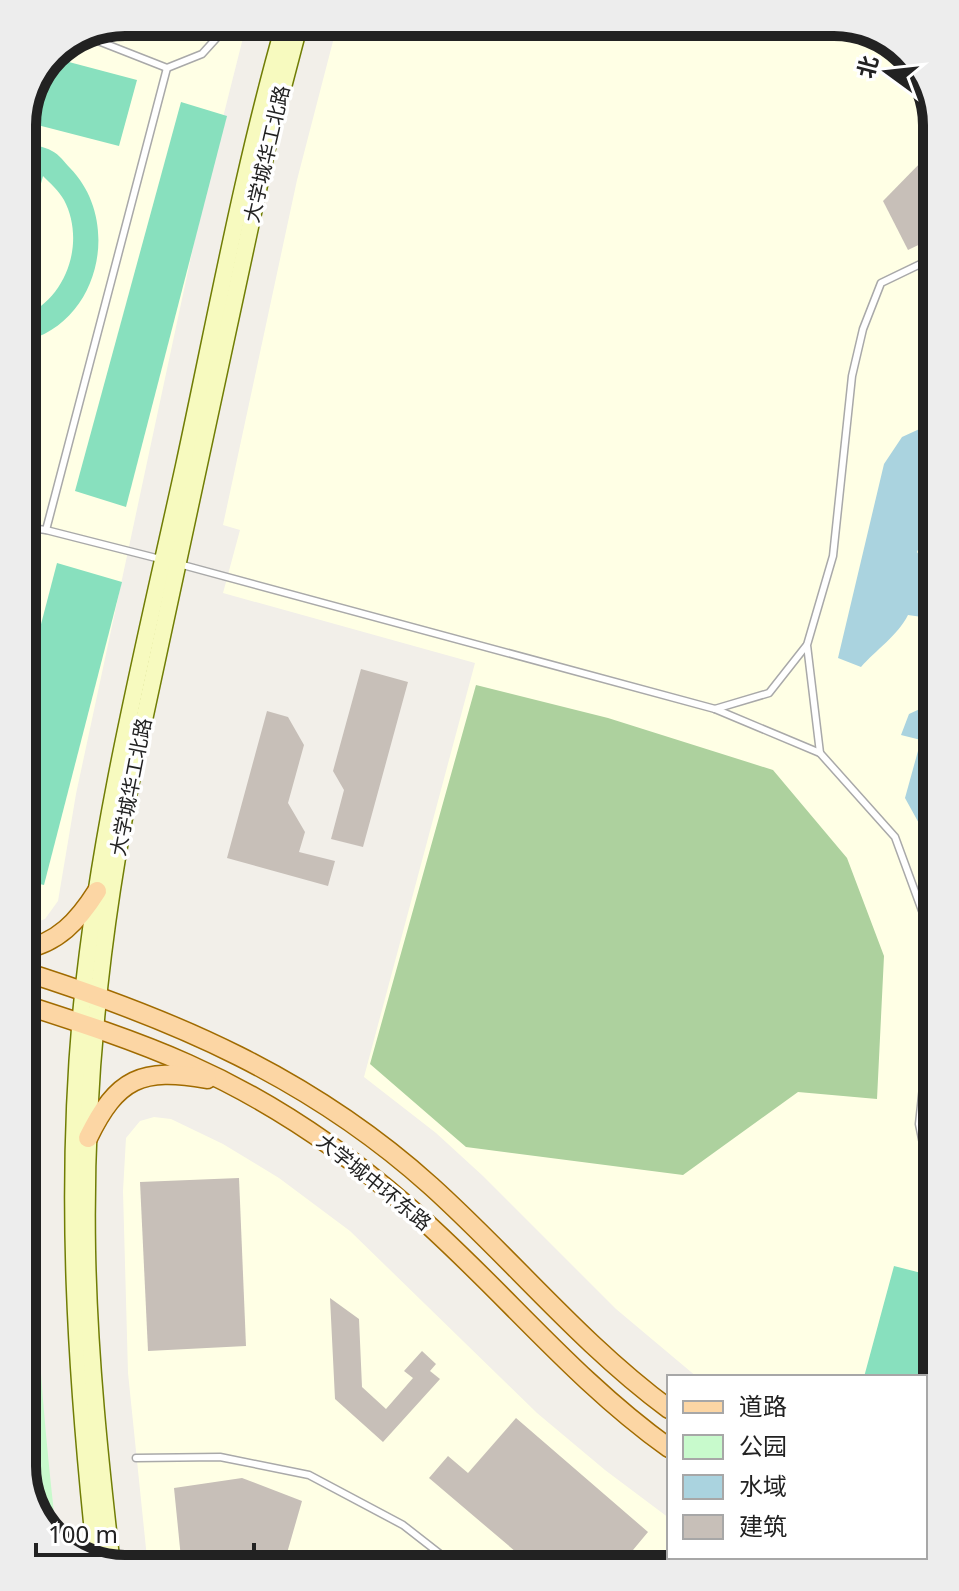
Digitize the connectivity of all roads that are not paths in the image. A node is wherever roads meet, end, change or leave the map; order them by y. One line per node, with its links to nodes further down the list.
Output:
1 (218, 36): 5 (lane)
2 (281, 36): 9 (main road, 大学城华工北路)
3 (296, 36): 9 (main road, 大学城华工北路)
4 (98, 41): 5 (lane)
5 (167, 68): 8 (lane)
6 (923, 263): 10 (lane)
7 (36, 529): 8 (lane)
8 (46, 530): 9 (lane)
9 (171, 562): 11 (lane); 13 (main road, 大学城华工北路); 17 (main road, 大学城华工北路)
10 (807, 645): 11 (lane); 12 (lane)
11 (715, 709): 12 (lane)
12 (820, 753): 14 (lane)
13 (97, 891): 15 (main road); 17 (main road, 大学城华工北路)
14 (923, 913)
15 (36, 946)
16 (36, 976): 17 (main road, 大学城中环东路)
17 (91, 994): 19 (main road, 大学城华工北路); 24 (main road, 大学城中环东路)
18 (36, 1009): 19 (main road, 大学城中环东路)
19 (88, 1026): 20 (main road, 大学城中环东路); 22 (main road, 大学城华工北路); 27 (main road, 大学城华工北路)
20 (225, 1082): 22 (main road); 25 (main road, 大学城中环东路)
21 (923, 1087): 23 (lane)
22 (88, 1138): 28 (main road, 大学城华工北路)
23 (923, 1144)
24 (667, 1407)
25 (667, 1446)
26 (136, 1458): 29 (lane)
27 (95, 1550)
28 (111, 1554)
29 (441, 1555)

